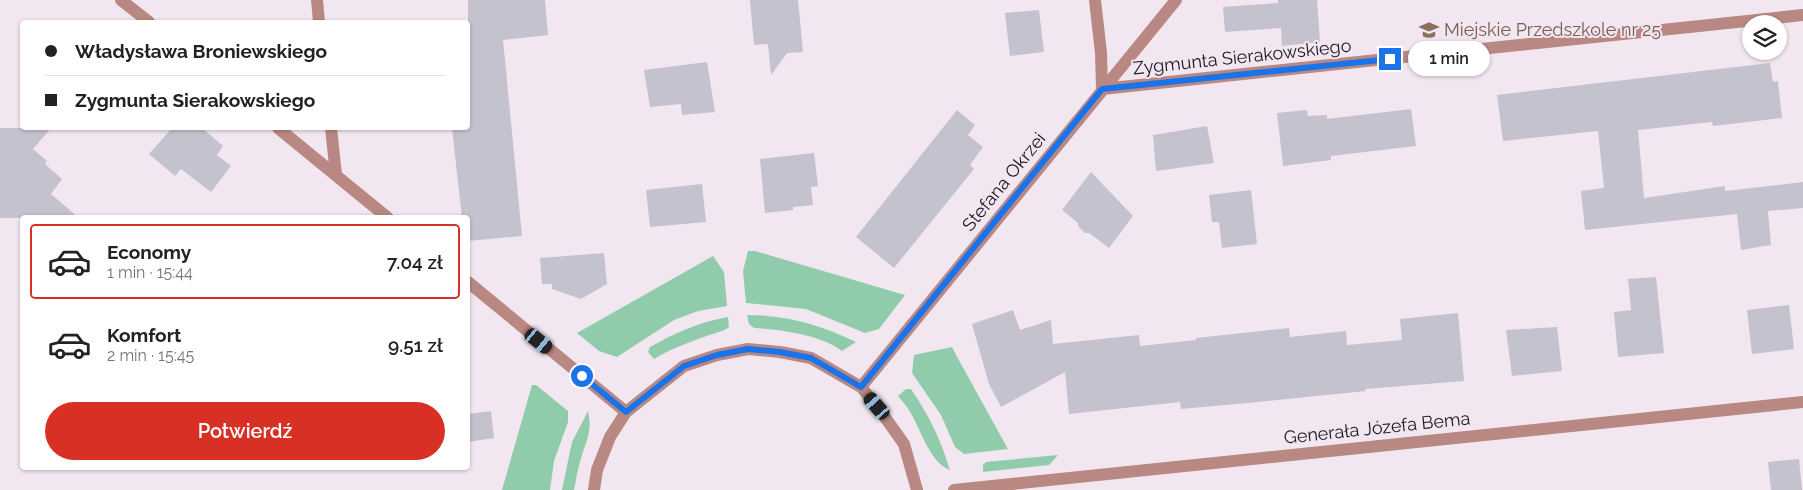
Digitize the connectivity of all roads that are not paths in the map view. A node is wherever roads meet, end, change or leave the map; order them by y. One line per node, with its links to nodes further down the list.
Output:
1 (121, 0): 6 (street)
2 (317, 0): 7 (street)
3 (1095, 0): 8 (street)
4 (1176, 0): 8 (street, Stefana Okrzei)
5 (1803, 15): 8 (street, Zygmunta Sierakowskiego)
6 (146, 20)
7 (319, 20)
8 (1102, 89): 14 (street, Stefana Okrzei)
9 (280, 130): 11 (street)
10 (331, 130): 11 (street)
11 (336, 175): 12 (street)
12 (384, 215)
13 (470, 284): 16 (street)
14 (861, 387): 16 (street); 18 (street)
15 (1803, 402): 19 (street, Generała Józefa Bema)
16 (626, 412): 17 (street)
17 (594, 490)
18 (917, 490)
19 (954, 490)

